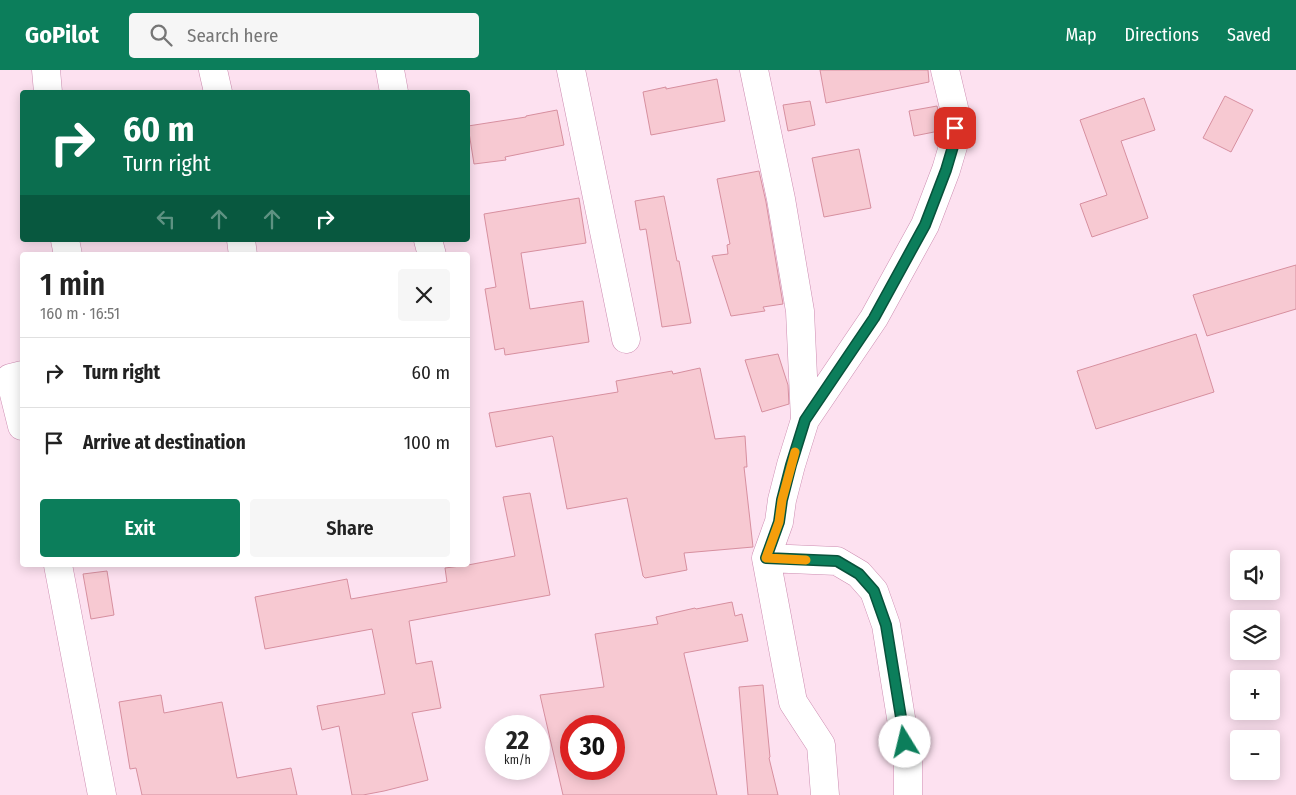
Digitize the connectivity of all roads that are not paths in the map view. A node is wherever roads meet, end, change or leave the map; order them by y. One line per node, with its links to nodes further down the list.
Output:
1 (46, 70): 7 (street)
2 (214, 70): 8 (street)
3 (390, 70): 9 (street)
4 (571, 70): 10 (street)
5 (754, 70): 13 (street)
6 (945, 70): 13 (street)
7 (48, 90)
8 (218, 90)
9 (394, 90)
10 (626, 339)
11 (11, 378): 12 (street)
12 (20, 417)
13 (805, 420): 14 (street)
14 (766, 558): 17 (street); 18 (street)
15 (58, 567): 16 (street)
16 (102, 795)
17 (825, 795)
18 (908, 795)

